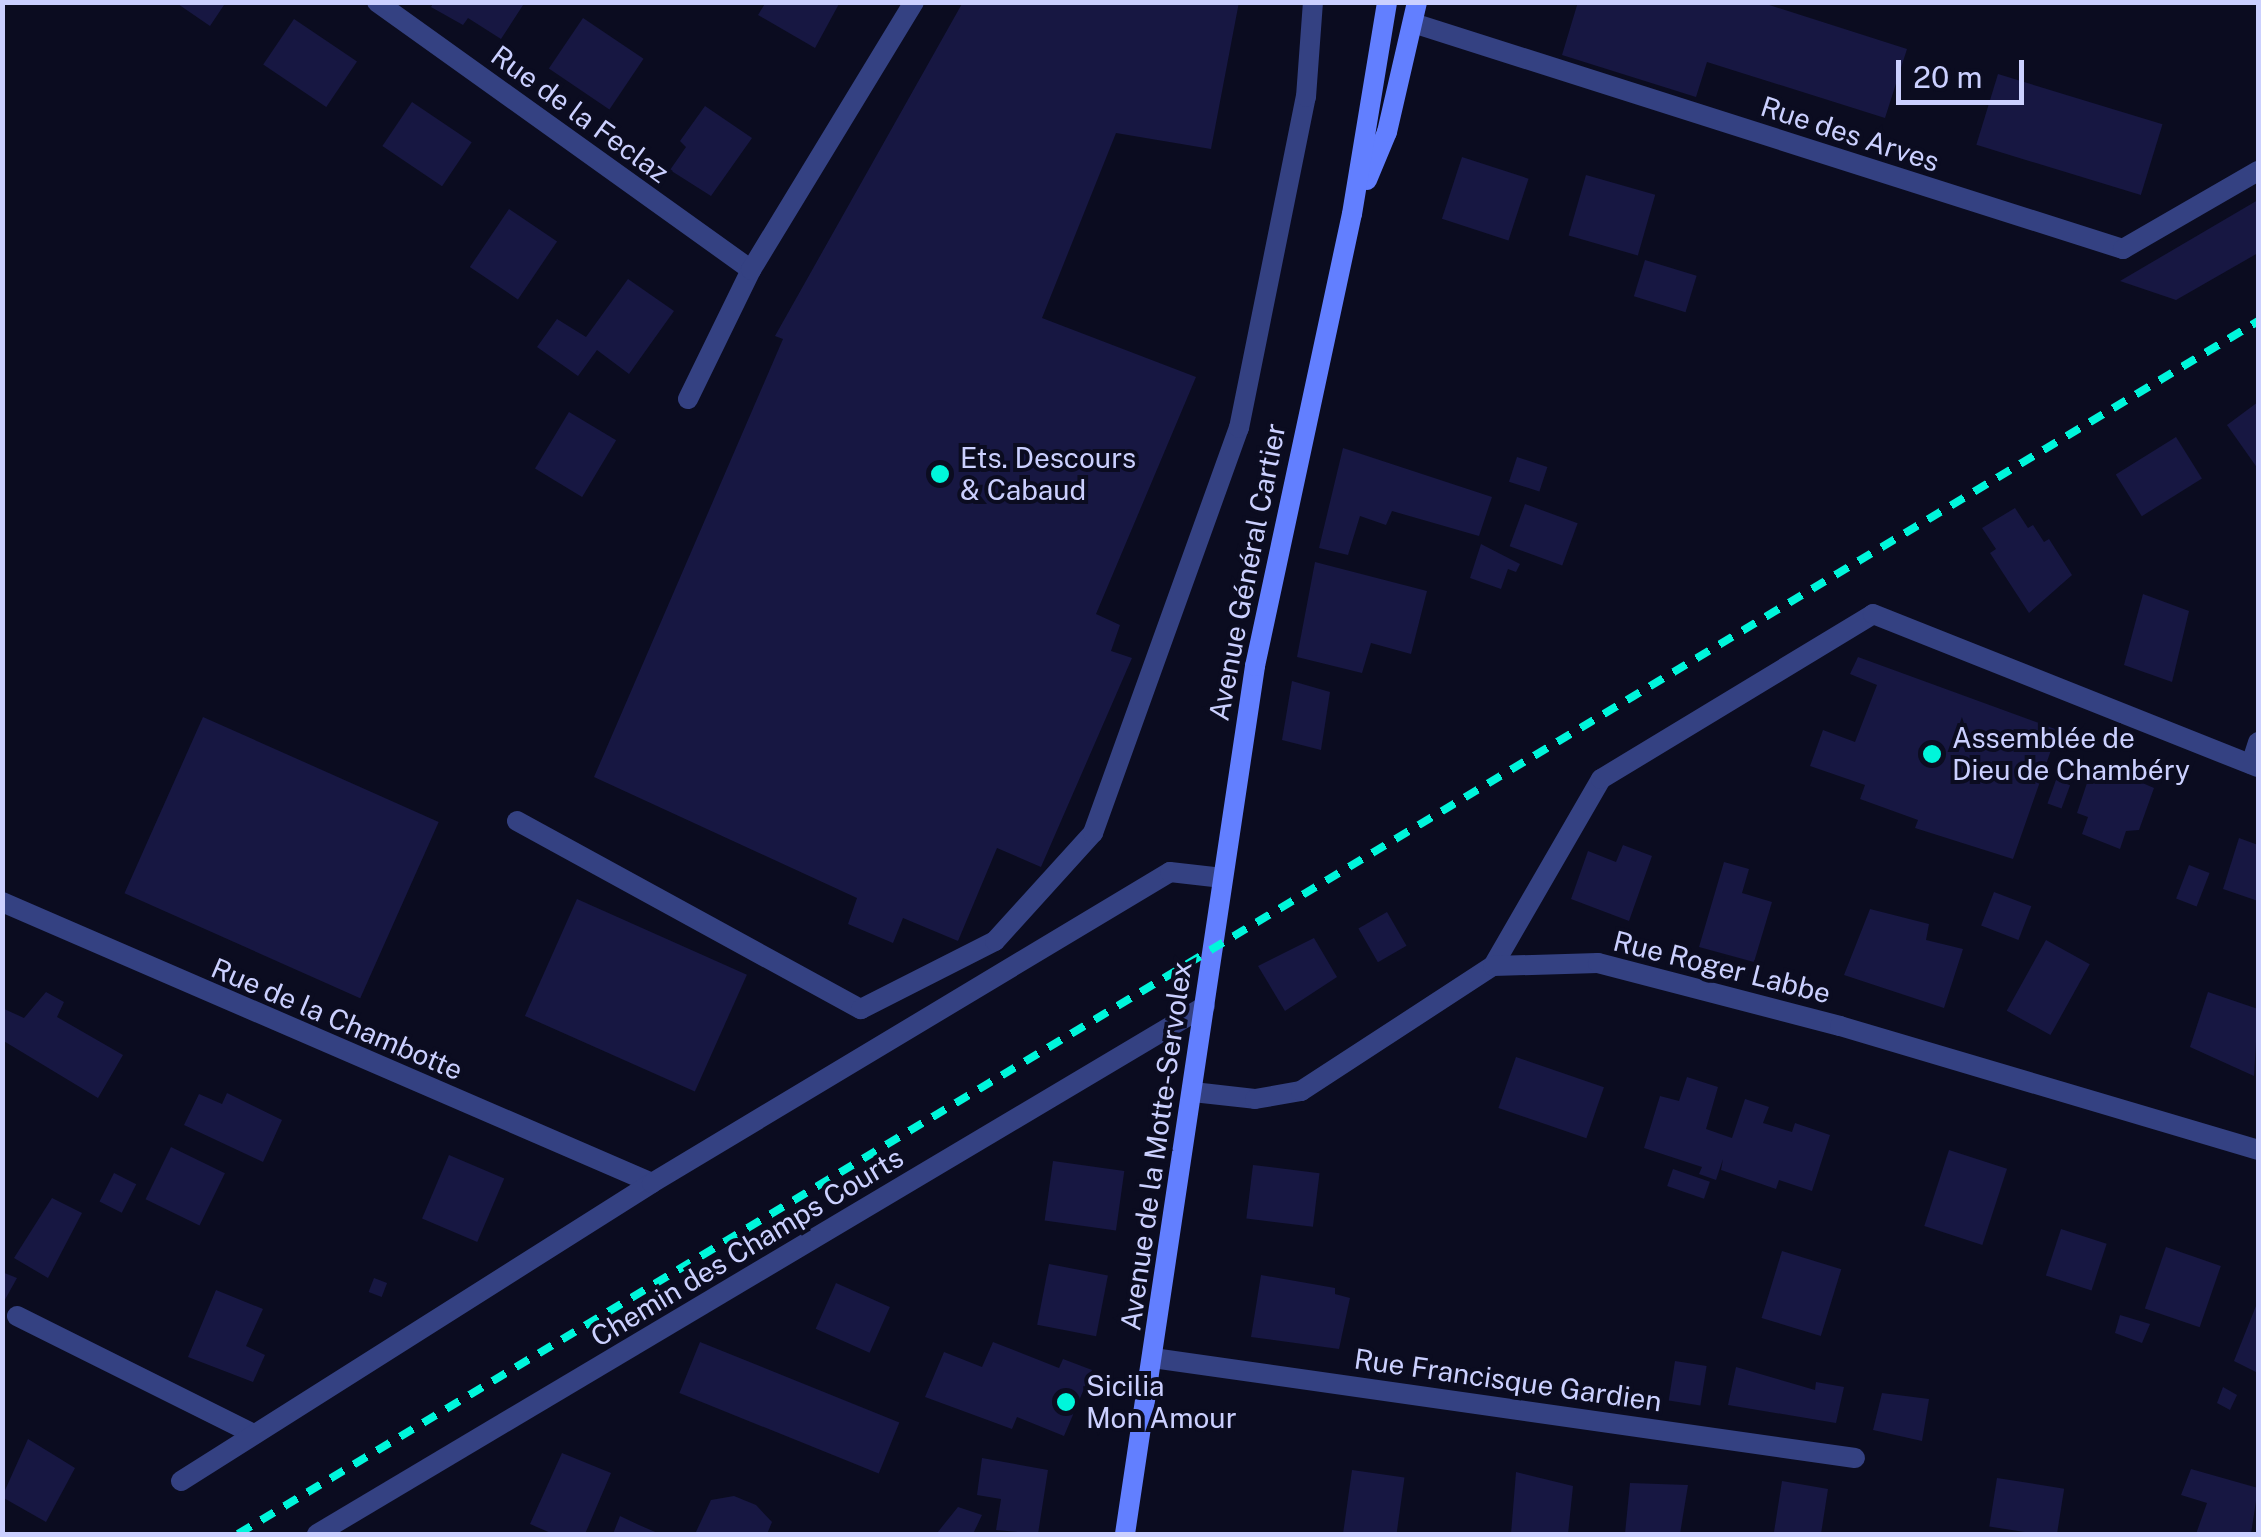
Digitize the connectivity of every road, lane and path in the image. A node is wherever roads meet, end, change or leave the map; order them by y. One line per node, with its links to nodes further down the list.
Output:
1 (377, 2): 9 (street, Rue de la Feclaz)
2 (914, 2): 9 (street)
3 (1313, 2): 13 (street)
4 (1387, 2): 8 (main road, Avenue Général Cartier)
5 (1404, 2): 6 (main road)
6 (1415, 13): 7 (street, Rue des Arves); 8 (main road, Avenue Général Cartier)
7 (2258, 171)
8 (1352, 214): 14 (main road, Avenue Général Cartier)
9 (751, 270): 10 (street)
10 (688, 399)
11 (2258, 742): 12 (street)
12 (2254, 766): 17 (street)
13 (517, 821)
14 (1222, 878): 16 (main road, Avenue Général Cartier); 21 (street)
15 (2, 902): 21 (street, Rue de la Chambotte)
16 (1213, 944): 18 (main road, Avenue de la Motte-Servolex)
17 (1494, 966): 19 (street); 20 (street, Rue Roger Labbe)
18 (1204, 1006): 19 (main road, Avenue de la Motte-Servolex); 27 (street, Chemin des Champs Courts)
19 (1192, 1092): 23 (main road, Avenue de la Motte-Servolex)
20 (2258, 1150)
21 (652, 1182): 24 (street)
22 (17, 1316): 24 (street)
23 (1153, 1358): 25 (street, Rue Francisque Gardien); 28 (main road, Avenue de la Motte-Servolex)
24 (254, 1434): 26 (street)
25 (1855, 1458)
26 (181, 1480)
27 (316, 1534)
28 (1126, 1534)

